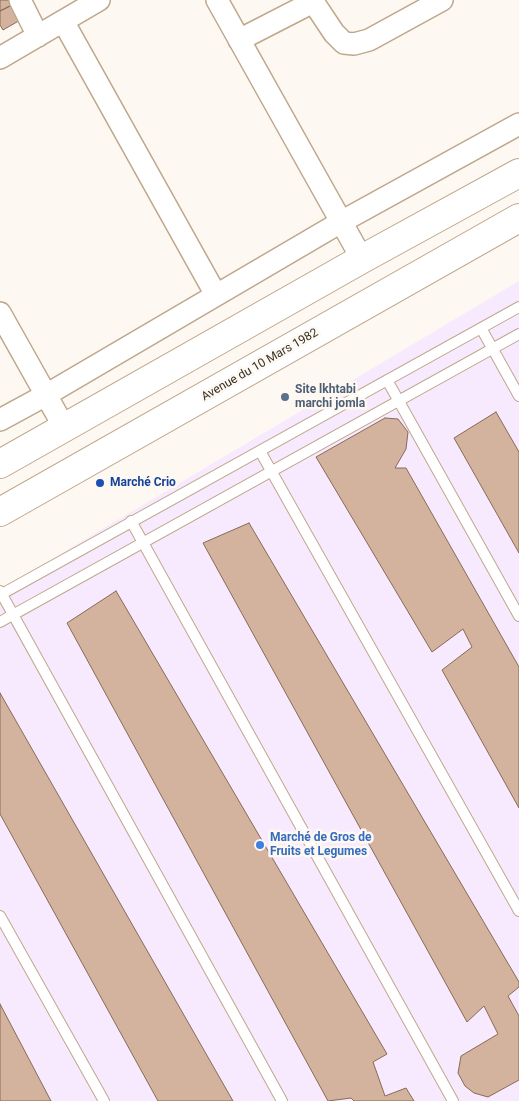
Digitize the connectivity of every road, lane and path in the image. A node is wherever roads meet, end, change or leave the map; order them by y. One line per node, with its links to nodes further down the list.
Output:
1 (20, 0): 7 (street)
2 (99, 0): 6 (street)
3 (216, 0): 8 (street)
4 (442, 0): 5 (street)
5 (312, 1): 8 (street)
6 (63, 21): 7 (street); 15 (street)
7 (38, 36): 9 (street)
8 (239, 40): 13 (street)
9 (0, 58)
10 (519, 124): 13 (street)
11 (519, 173): 14 (main road)
12 (519, 218): 30 (main road, Avenue du 10 Mars 1982)
13 (340, 222): 14 (street); 15 (street)
14 (362, 259): 26 (main road)
15 (216, 295): 22 (street)
16 (519, 306): 18 (lane)
17 (0, 313): 22 (street)
18 (481, 328): 20 (lane); 21 (lane)
19 (519, 334): 20 (lane)
20 (493, 349): 23 (lane); 24 (lane)
21 (387, 380): 24 (lane); 27 (lane)
22 (46, 395): 25 (street); 26 (street)
23 (519, 396)
24 (399, 401): 29 (lane); 35 (lane)
25 (0, 420)
26 (64, 427): 28 (main road)
27 (260, 450): 29 (lane); 31 (lane)
28 (0, 464)
29 (271, 472): 32 (lane); 37 (lane)
30 (0, 512)
31 (132, 522): 32 (lane); 33 (lane)
32 (143, 543): 34 (lane); 41 (lane)
33 (0, 593): 34 (lane)
34 (13, 615): 36 (lane); 40 (lane)
35 (519, 616)
36 (0, 622)
37 (519, 910)
38 (0, 916): 39 (lane)
39 (104, 1101)
40 (282, 1101)
41 (453, 1101)

